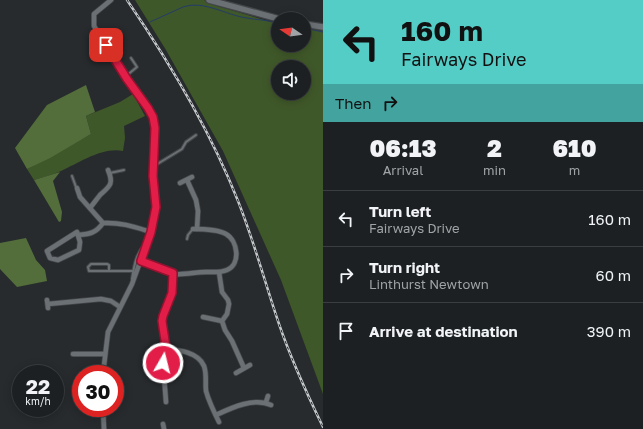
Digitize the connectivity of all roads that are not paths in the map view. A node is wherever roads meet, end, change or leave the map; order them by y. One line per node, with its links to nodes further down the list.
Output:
1 (111, 0): 7 (street)
2 (210, 0): 3 (street)
3 (271, 17)
4 (311, 25): 5 (street)
5 (323, 27)
6 (131, 58): 7 (lane)
7 (125, 76): 9 (street)
8 (196, 135): 9 (lane)
9 (153, 166): 21 (street)
10 (124, 170): 11 (lane)
11 (108, 172): 18 (street)
12 (72, 176): 16 (lane)
13 (192, 177): 14 (street)
14 (187, 180): 15 (street); 20 (street)
15 (180, 183)
16 (77, 190): 17 (street); 18 (street)
17 (72, 195)
18 (90, 208): 19 (street)
19 (103, 223): 21 (street); 22 (street)
20 (195, 229): 23 (lane); 28 (street)
21 (151, 232): 24 (street)
22 (78, 235): 22 (street)
23 (187, 239)
24 (148, 240): 25 (street); 27 (lane)
25 (141, 261): 29 (street); 30 (street)
26 (109, 271): 26 (lane); 27 (lane)
27 (133, 271): 30 (lane)
28 (219, 272): 29 (street); 34 (street)
29 (173, 273): 35 (street)
30 (132, 284): 32 (street)
31 (48, 304): 32 (street)
32 (120, 307): 37 (street)
33 (208, 312): 34 (street)
34 (222, 321): 40 (street)
35 (166, 349): 43 (street); 46 (street)
36 (73, 354): 37 (street)
37 (105, 354): 38 (street)
38 (104, 365)
39 (250, 365): 40 (street)
40 (244, 368): 41 (street)
41 (236, 373)
42 (268, 396): 44 (street)
43 (159, 401)
44 (266, 402): 45 (street); 46 (street)
45 (271, 405)
46 (216, 415): 48 (street)
47 (103, 417): 49 (street)
48 (219, 422)
49 (104, 429)

